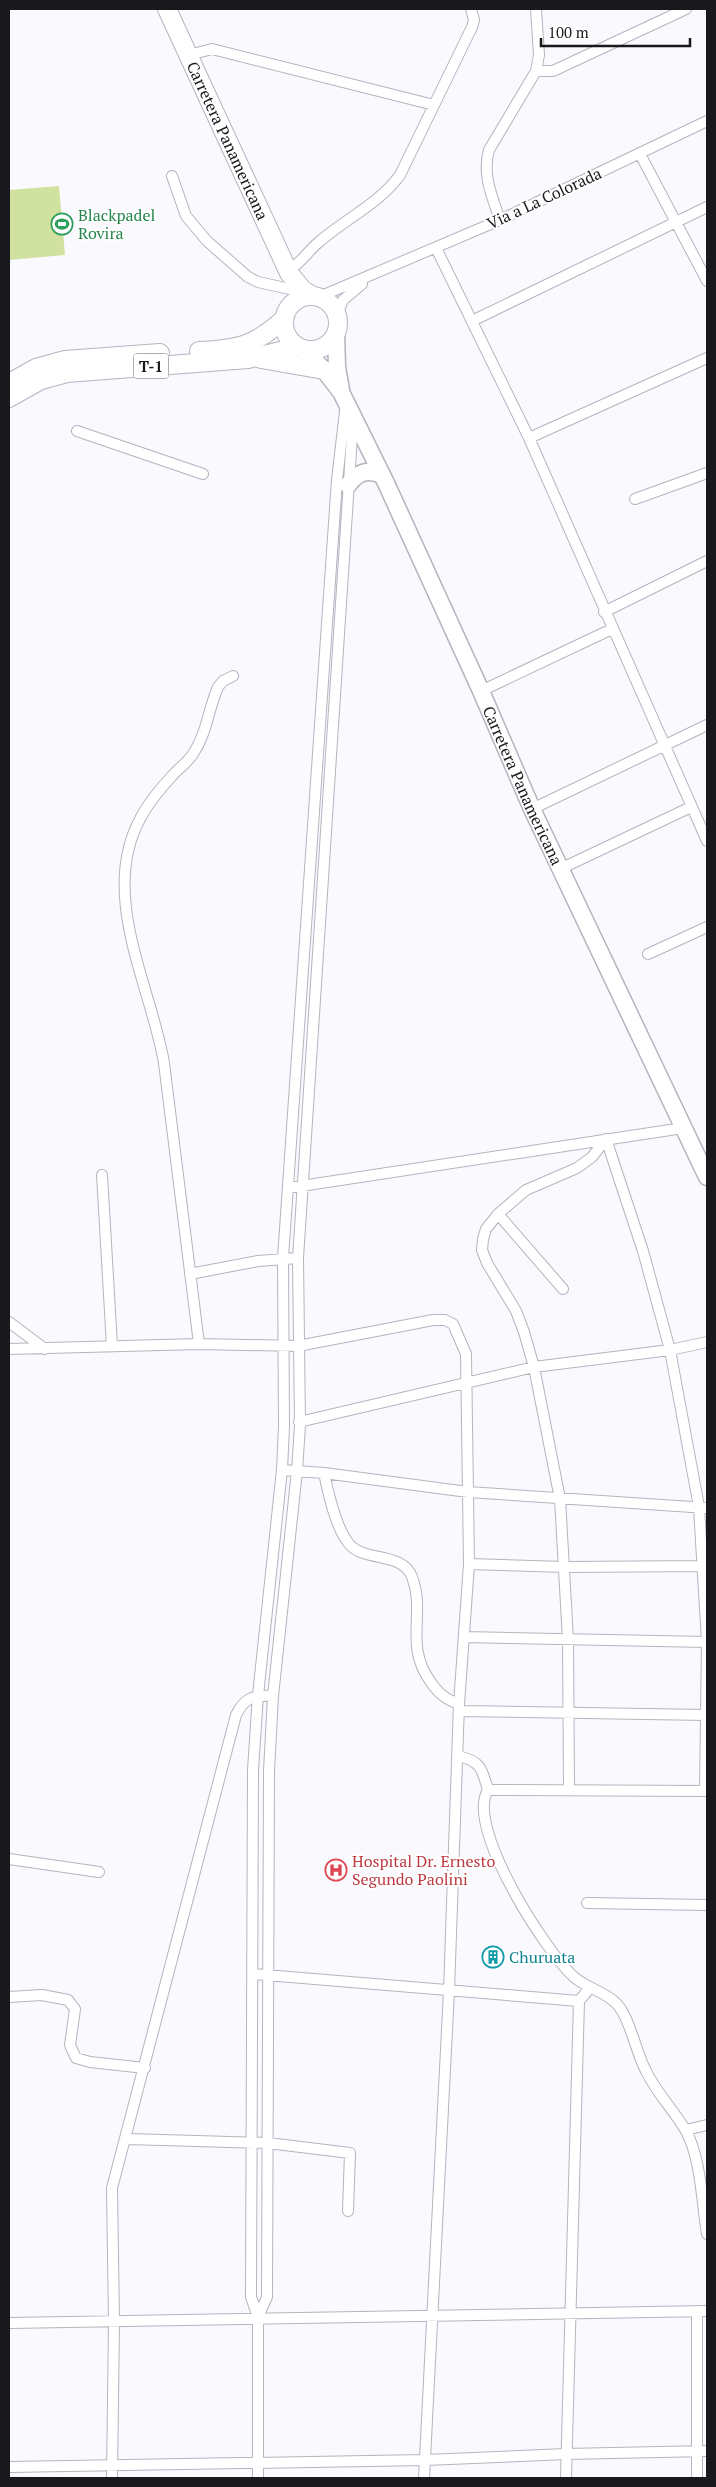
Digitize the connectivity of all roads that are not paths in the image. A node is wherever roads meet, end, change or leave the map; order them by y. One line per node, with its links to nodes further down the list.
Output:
1 (167, 9): 5 (highway, Carretera Panamericana)
2 (471, 9): 7 (street)
3 (536, 9): 6 (street)
4 (686, 9): 6 (street)
5 (189, 55): 7 (street); 17 (highway, Carretera Panamericana)
6 (536, 71): 12 (street)
7 (434, 105): 17 (street)
8 (707, 121): 9 (street, Via a La Colorada)
9 (640, 154): 12 (street, Via a La Colorada); 13 (street)
10 (172, 176): 17 (street)
11 (707, 207): 13 (street)
12 (500, 220): 14 (street, Via a La Colorada)
13 (676, 221): 16 (street); 20 (street)
14 (436, 248): 15 (street, Via a La Colorada); 20 (street)
15 (380, 272): 18 (street, Via a La Colorada); 19 (street, Via a La Colorada)
16 (707, 281)
17 (288, 292): 18 (highway, Carretera Panamericana); 18 (highway, T-1); 22 (highway); 26 (highway, T-1)
18 (316, 297): 19 (highway, Carretera Panamericana)
19 (337, 315): 21 (highway)
20 (472, 321): 31 (street)
21 (336, 334): 22 (highway, T-1); 27 (main road, Carretera Panamericana)
22 (300, 348): 23 (highway, T-1); 25 (main road, Carretera Panamericana)
23 (255, 358): 25 (highway); 28 (highway, T-1)
24 (707, 358): 31 (street)
25 (324, 370): 27 (main road, Carretera Panamericana)
26 (9, 383)
27 (343, 397): 29 (main road, Carretera Panamericana); 55 (street)
28 (9, 398)
29 (353, 418): 34 (main road, Carretera Panamericana); 35 (street)
30 (77, 431): 33 (street)
31 (529, 438): 38 (street)
32 (707, 473): 36 (street)
33 (203, 474)
34 (382, 475): 35 (main road); 41 (main road, Carretera Panamericana)
35 (348, 486): 54 (street)
36 (635, 500)
37 (707, 561): 38 (street)
38 (604, 612): 39 (street)
39 (612, 629): 41 (street); 43 (street)
40 (233, 676): 59 (street)
41 (481, 691): 45 (main road, Carretera Panamericana)
42 (707, 725): 43 (street)
43 (666, 743): 44 (street); 45 (street)
44 (691, 807): 46 (street); 47 (street)
45 (532, 809): 47 (main road, Carretera Panamericana)
46 (706, 833)
47 (560, 869): 50 (main road, Carretera Panamericana)
48 (707, 926): 49 (street)
49 (648, 954)
50 (683, 1128): 51 (street); 53 (main road, Carretera Panamericana)
51 (606, 1139): 54 (street); 56 (street); 69 (street)
52 (102, 1176): 64 (street)
53 (707, 1177)
54 (304, 1187): 55 (street); 58 (street)
55 (288, 1188): 57 (street)
56 (498, 1214): 60 (street); 70 (street)
57 (283, 1258): 58 (street); 59 (street); 66 (street)
58 (298, 1258): 65 (street)
59 (190, 1274): 63 (street)
60 (562, 1289)
61 (9, 1322): 67 (street)
62 (707, 1342): 69 (street)
63 (199, 1344): 64 (street); 66 (street)
64 (112, 1346): 67 (street)
65 (298, 1346): 66 (street); 71 (street); 72 (street)
66 (283, 1347): 73 (street)
67 (44, 1348): 68 (street)
68 (9, 1349)
69 (670, 1350): 70 (street); 78 (street)
70 (534, 1367): 71 (street); 77 (street)
71 (467, 1382): 72 (street); 76 (street)
72 (299, 1422): 74 (street)
73 (282, 1470): 74 (street); 85 (street)
74 (297, 1471): 75 (street); 86 (street)
75 (324, 1473): 76 (street); 87 (street)
76 (468, 1492): 77 (street); 79 (street)
77 (560, 1498): 78 (street); 81 (street)
78 (703, 1508): 80 (street)
79 (469, 1564): 81 (street); 82 (street)
80 (706, 1566): 81 (street); 84 (street)
81 (565, 1567): 83 (street)
82 (464, 1637): 83 (street); 87 (street)
83 (568, 1640): 84 (street); 88 (street)
84 (707, 1642): 89 (street)
85 (258, 1695): 86 (street); 98 (street); 104 (street)
86 (273, 1696): 99 (street)
87 (459, 1707): 88 (street); 90 (street)
88 (568, 1712): 89 (street); 91 (street)
89 (706, 1715): 93 (street)
90 (458, 1756): 92 (street); 101 (street)
91 (569, 1789): 92 (street); 93 (street)
92 (488, 1790): 100 (street)
93 (706, 1791)
94 (9, 1859): 95 (street)
95 (98, 1872)
96 (587, 1903): 97 (street)
97 (707, 1905)
98 (253, 1974): 99 (street); 108 (street)
99 (268, 1974): 101 (street); 109 (street)
100 (590, 1988): 103 (street); 106 (street)
101 (449, 1991): 103 (street); 115 (street)
102 (9, 1997): 104 (street)
103 (579, 2001): 113 (street)
104 (145, 2068): 107 (street)
105 (707, 2125): 106 (street)
106 (686, 2130): 111 (street)
107 (127, 2139): 108 (street); 116 (street)
108 (253, 2143): 109 (street); 114 (street)
109 (268, 2143): 110 (street); 114 (street)
110 (348, 2211)
111 (707, 2234)
112 (702, 2311): 113 (street); 118 (street)
113 (572, 2314): 115 (street); 119 (street)
114 (258, 2317): 115 (street); 116 (street); 121 (street)
115 (433, 2317): 120 (street)
116 (114, 2322): 117 (street); 122 (street)
117 (9, 2323)
118 (702, 2451): 119 (street); 128 (street)
119 (566, 2454): 120 (street); 127 (street)
120 (425, 2460): 121 (street); 126 (street)
121 (258, 2462): 122 (street); 125 (street)
122 (112, 2465): 123 (street); 124 (street)
123 (9, 2467)
124 (112, 2478)
125 (258, 2478)
126 (424, 2478)
127 (566, 2478)
128 (697, 2478)

